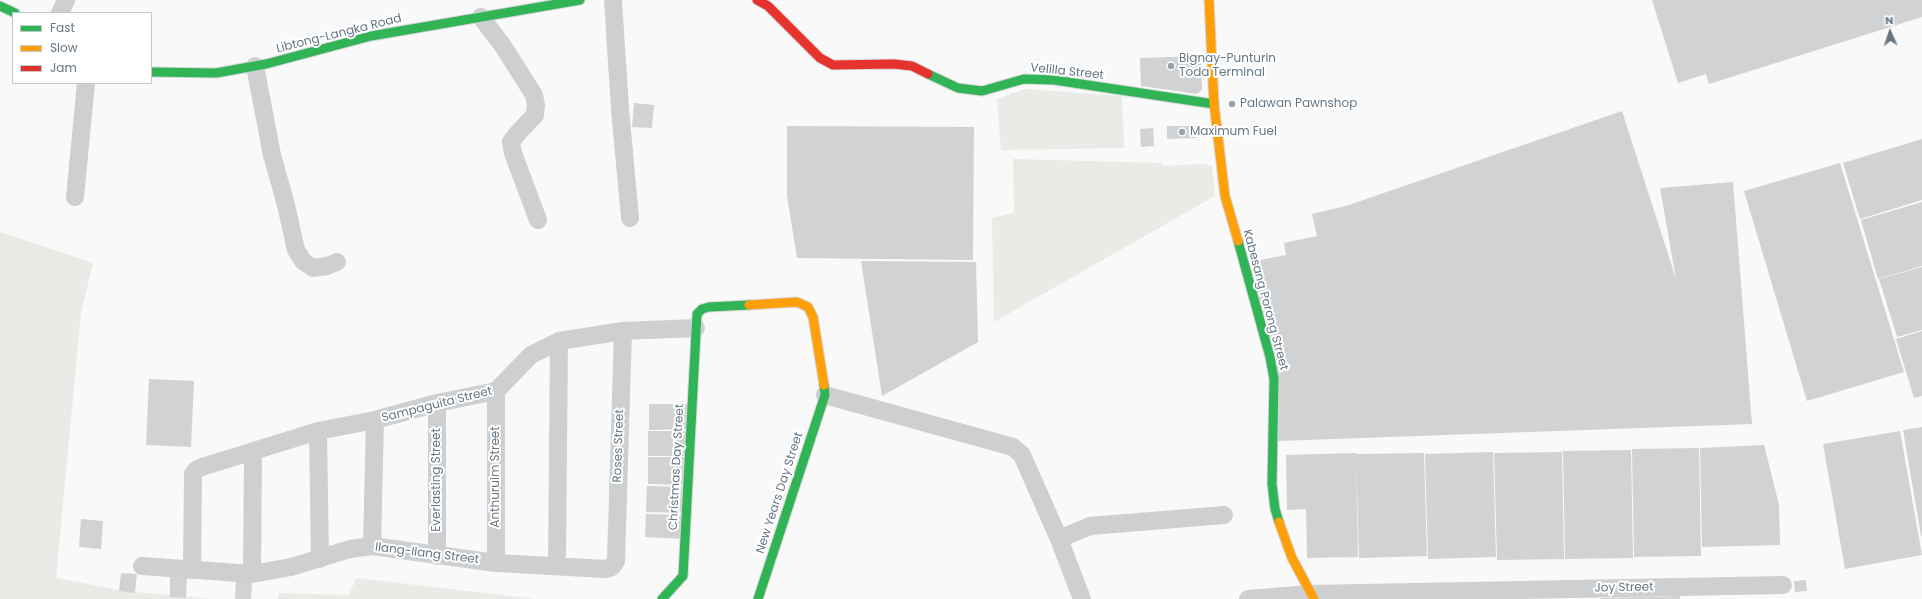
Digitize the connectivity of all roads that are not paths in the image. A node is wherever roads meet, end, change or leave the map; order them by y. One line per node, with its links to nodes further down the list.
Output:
1 (66, 0): 9 (street)
2 (580, 0): 6 (main road, Libtong-Langka Road)
3 (613, 0): 16 (street)
4 (757, 0): 14 (main road, Velilla Street)
5 (1209, 0): 14 (main road, Kabesang Porong Street)
6 (556, 2): 10 (main road, Libtong-Langka Road)
7 (0, 6): 8 (main road)
8 (13, 12)
9 (60, 12)
10 (481, 17): 11 (main road, Libtong-Langka Road); 17 (street)
11 (255, 66): 12 (main road, Libtong-Langka Road); 18 (street)
12 (152, 72)
13 (86, 84): 15 (street)
14 (1214, 104): 41 (main road, Kabesang Porong Street)
15 (75, 197)
16 (630, 218)
17 (538, 220)
18 (337, 262)
19 (696, 328): 20 (street, Sampaguita Street); 23 (main road, Christmas Day Street); 42 (main road, Christmas Day Street)
20 (623, 331): 21 (street, Sampaguita Street); 33 (street, Roses Street)
21 (559, 341): 22 (street, Sampaguita Street); 35 (street)
22 (496, 391): 24 (street, Sampaguita Street); 34 (street, Anthuruim Street)
23 (825, 395): 29 (street); 43 (main road, New Years Day Street)
24 (437, 403): 25 (street, Sampaguita Street); 31 (street, Everlasting Street)
25 (375, 420): 26 (street, Sampaguita Street); 30 (street)
26 (318, 431): 27 (street, Sampaguita Street); 32 (street)
27 (253, 452): 37 (street, Sampaguita Street); 38 (street)
28 (1224, 514): 29 (street)
29 (1059, 539): 44 (street)
30 (372, 546): 31 (street, Ilang-Ilang Street); 32 (street, Ilang-Ilang Street)
31 (437, 556): 34 (street, Ilang-Ilang Street)
32 (320, 559): 38 (street, Ilang-Ilang Street)
33 (616, 561): 35 (street, Ilang-Ilang Street)
34 (496, 563): 35 (street, Ilang-Ilang Street)
35 (557, 565)
36 (142, 566): 37 (street, Ilang-Ilang Street)
37 (192, 570): 38 (street, Ilang-Ilang Street)
38 (252, 574)
39 (1783, 585): 40 (street, Joy Street)
40 (1762, 592): 41 (street, Joy Street)
41 (1312, 596): 45 (street, Joy Street)
42 (662, 599)
43 (758, 599)
44 (1082, 599)
45 (1248, 599)

